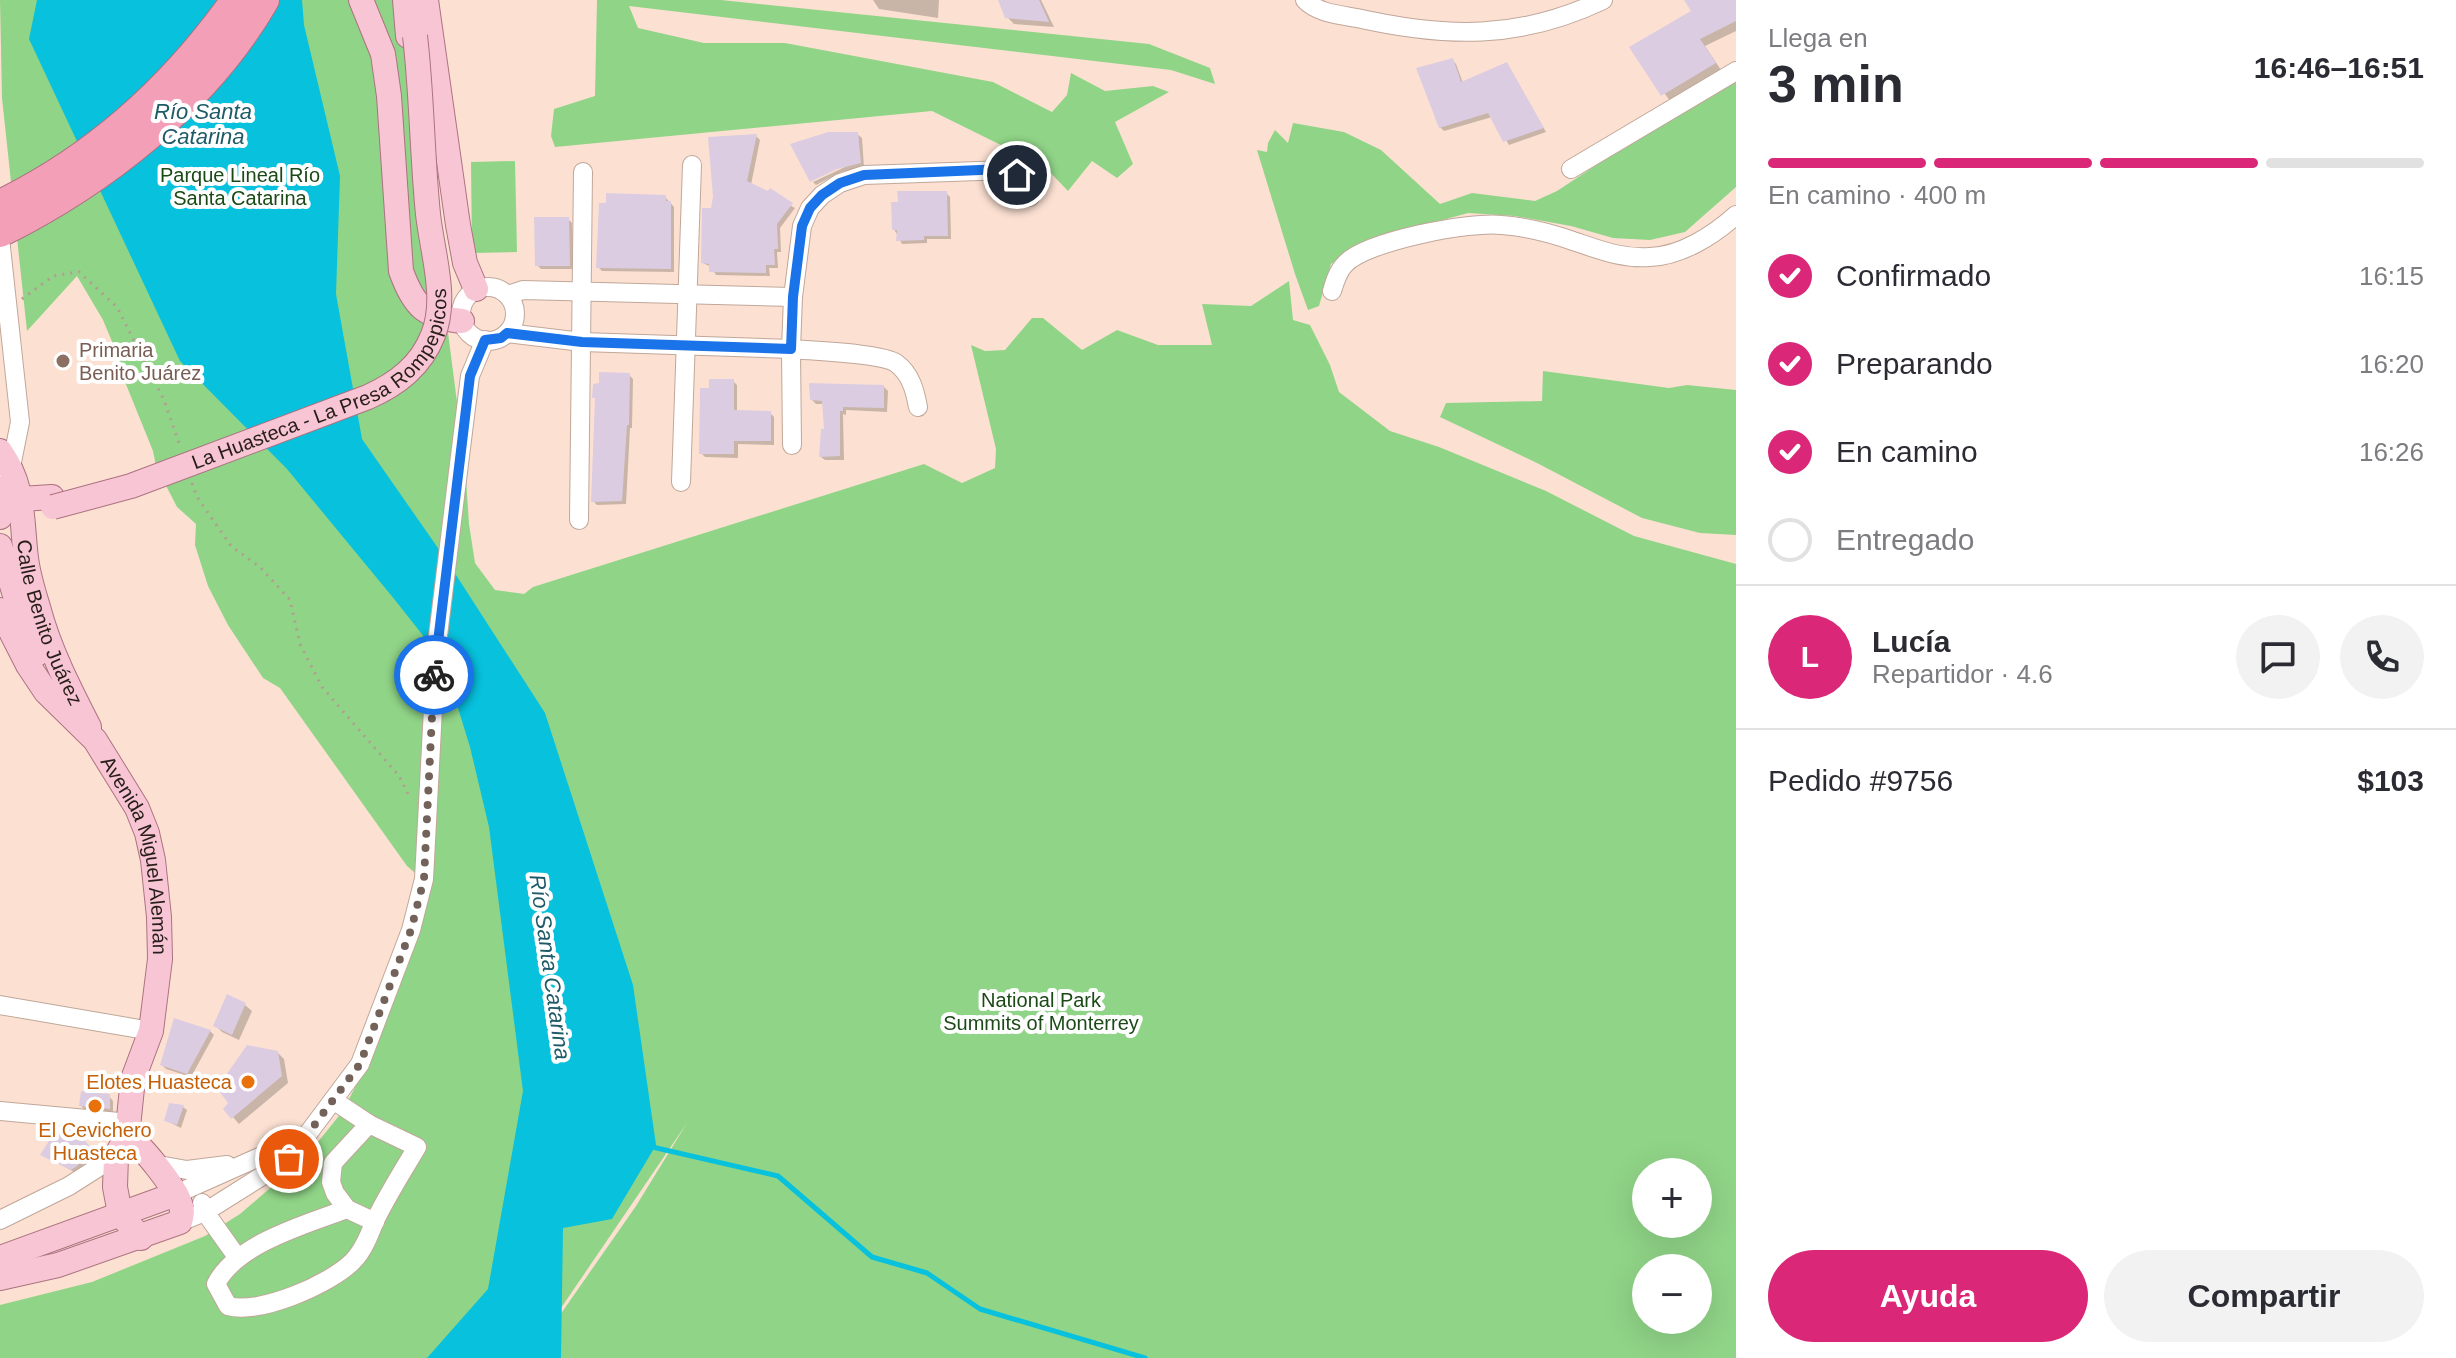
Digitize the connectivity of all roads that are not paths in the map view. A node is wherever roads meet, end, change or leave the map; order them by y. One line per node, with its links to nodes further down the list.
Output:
1 (235, 0): 15 (highway)
2 (265, 0): 17 (highway)
3 (361, 0): 24 (main road)
4 (405, 0): 9 (main road, La Huasteca - La Presa Rompepicos)
5 (412, 0): 9 (main road, La Huasteca - La Presa Rompepicos)
6 (426, 0): 18 (main road)
7 (1305, 0): 8 (street)
8 (1603, 0)
9 (412, 36): 34 (main road, La Huasteca - La Presa Rompepicos, bridge)
10 (1736, 71): 12 (street)
11 (692, 165): 22 (street)
12 (1571, 169)
13 (583, 172): 20 (street)
14 (1030, 197): 23 (street)
15 (0, 204)
16 (1736, 215): 19 (street)
17 (0, 236): 32 (street)
18 (476, 289): 21 (street); 24 (street)
19 (1332, 291)
20 (582, 292): 21 (street); 22 (street); 27 (street)
21 (508, 295): 25 (street)
22 (687, 296): 23 (street); 28 (street)
23 (793, 297): 29 (street)
24 (462, 321): 26 (street)
25 (507, 333): 26 (street); 27 (street)
26 (485, 340): 42 (street)
27 (582, 342): 28 (street); 35 (street)
28 (685, 346): 29 (street); 33 (street)
29 (791, 349): 30 (street); 31 (street)
30 (918, 407)
31 (792, 445)
32 (4, 464): 34 (main road, Calle Benito Juárez)
33 (681, 482)
34 (8, 503): 39 (main road, Calle Benito Juárez)
35 (579, 520)
36 (0, 546): 38 (main road)
37 (0, 610): 38 (main road, Avenida Miguel Alemán)
38 (58, 706): 39 (main road, Avenida Miguel Alemán)
39 (95, 740): 41 (main road, Avenida Miguel Alemán)
40 (0, 1004): 41 (street)
41 (151, 1031): 45 (main road, Avenida Miguel Alemán)
42 (333, 1100): 44 (street); 46 (street)
43 (0, 1111): 45 (street)
44 (369, 1124): 50 (street); 55 (street)
45 (124, 1138): 48 (main road); 52 (main road, Avenida Miguel Alemán); 53 (street)
46 (299, 1143): 47 (street); 51 (street)
47 (261, 1158): 48 (street); 49 (street)
48 (153, 1164): 49 (main road)
49 (186, 1190): 51 (street); 52 (main road); 54 (main road)
50 (347, 1209): 55 (street); 57 (street)
51 (205, 1212): 54 (street); 57 (street)
52 (120, 1214): 56 (main road); 58 (main road)
53 (0, 1220)
54 (180, 1222): 56 (main road)
55 (375, 1222): 57 (street)
56 (141, 1238): 59 (main road)
57 (237, 1257)
58 (0, 1258)
59 (0, 1278)

